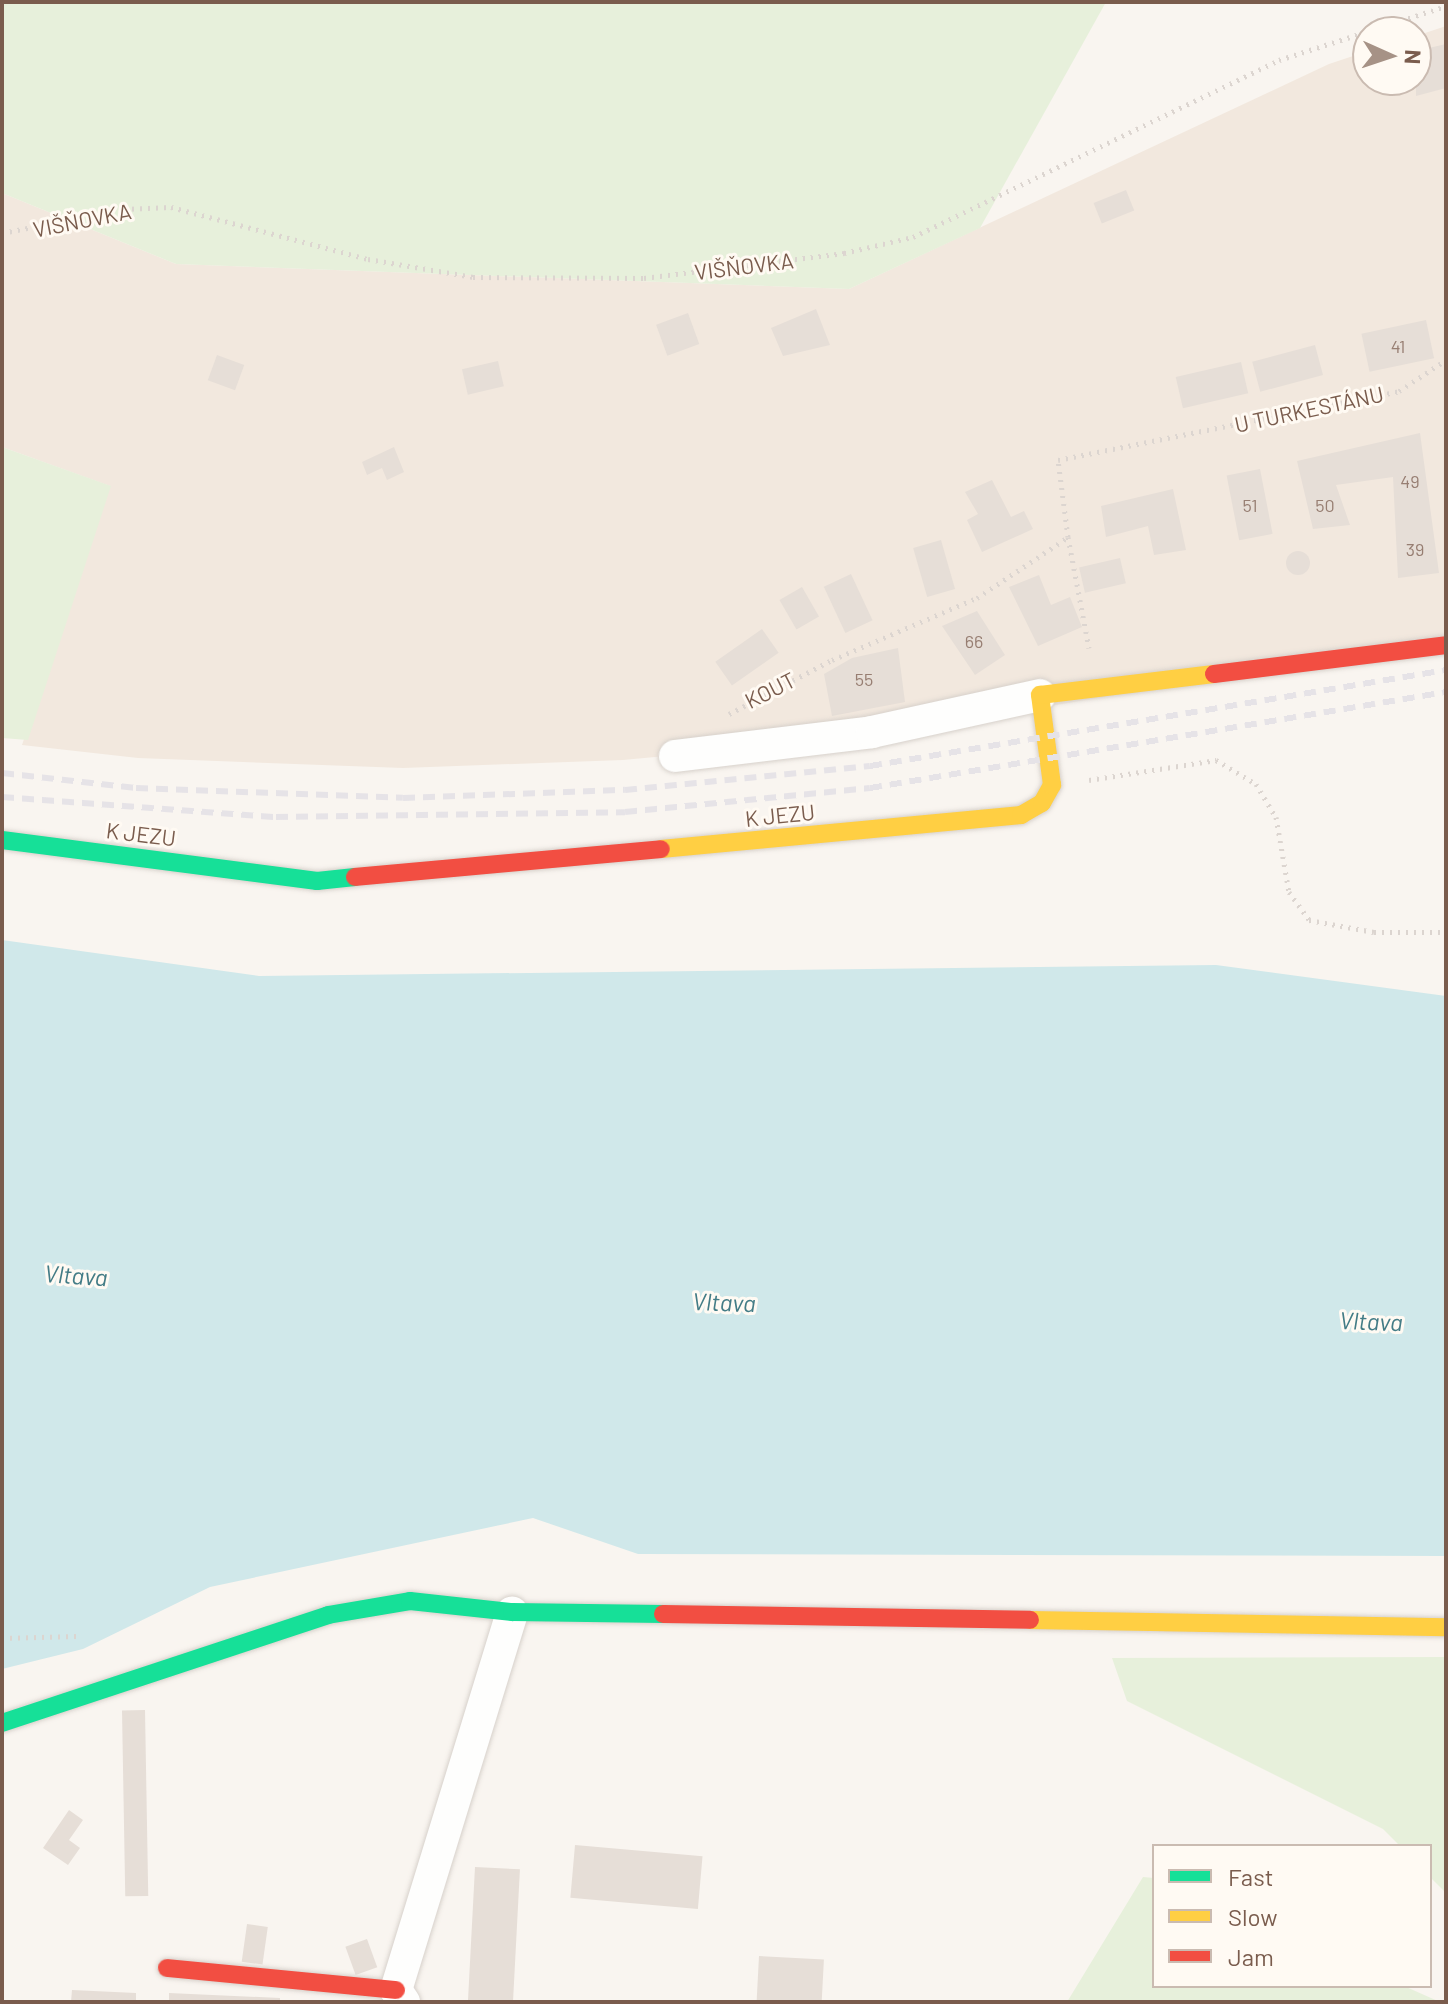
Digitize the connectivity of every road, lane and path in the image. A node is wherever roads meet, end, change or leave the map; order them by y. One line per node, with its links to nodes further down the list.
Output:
1 (1446, 6): 2 (path, VIŠŇOVKA)
2 (2, 233)
3 (1446, 360): 4 (path, U TURKESTÁNU)
4 (1068, 537): 6 (path); 8 (path, KOUT)
5 (1446, 645): 6 (street)
6 (1095, 685): 7 (street)
7 (1040, 695): 9 (street, KOUT); 10 (street)
8 (723, 719)
9 (675, 756)
10 (1052, 785): 11 (street, K JEZU); 12 (path)
11 (2, 840)
12 (1446, 932)
13 (512, 1612): 14 (street); 17 (street); 19 (street)
14 (1446, 1627)
15 (77, 1636): 16 (path)
16 (2, 1638)
17 (2, 1723)
18 (167, 1968): 19 (street)
19 (400, 1996)

